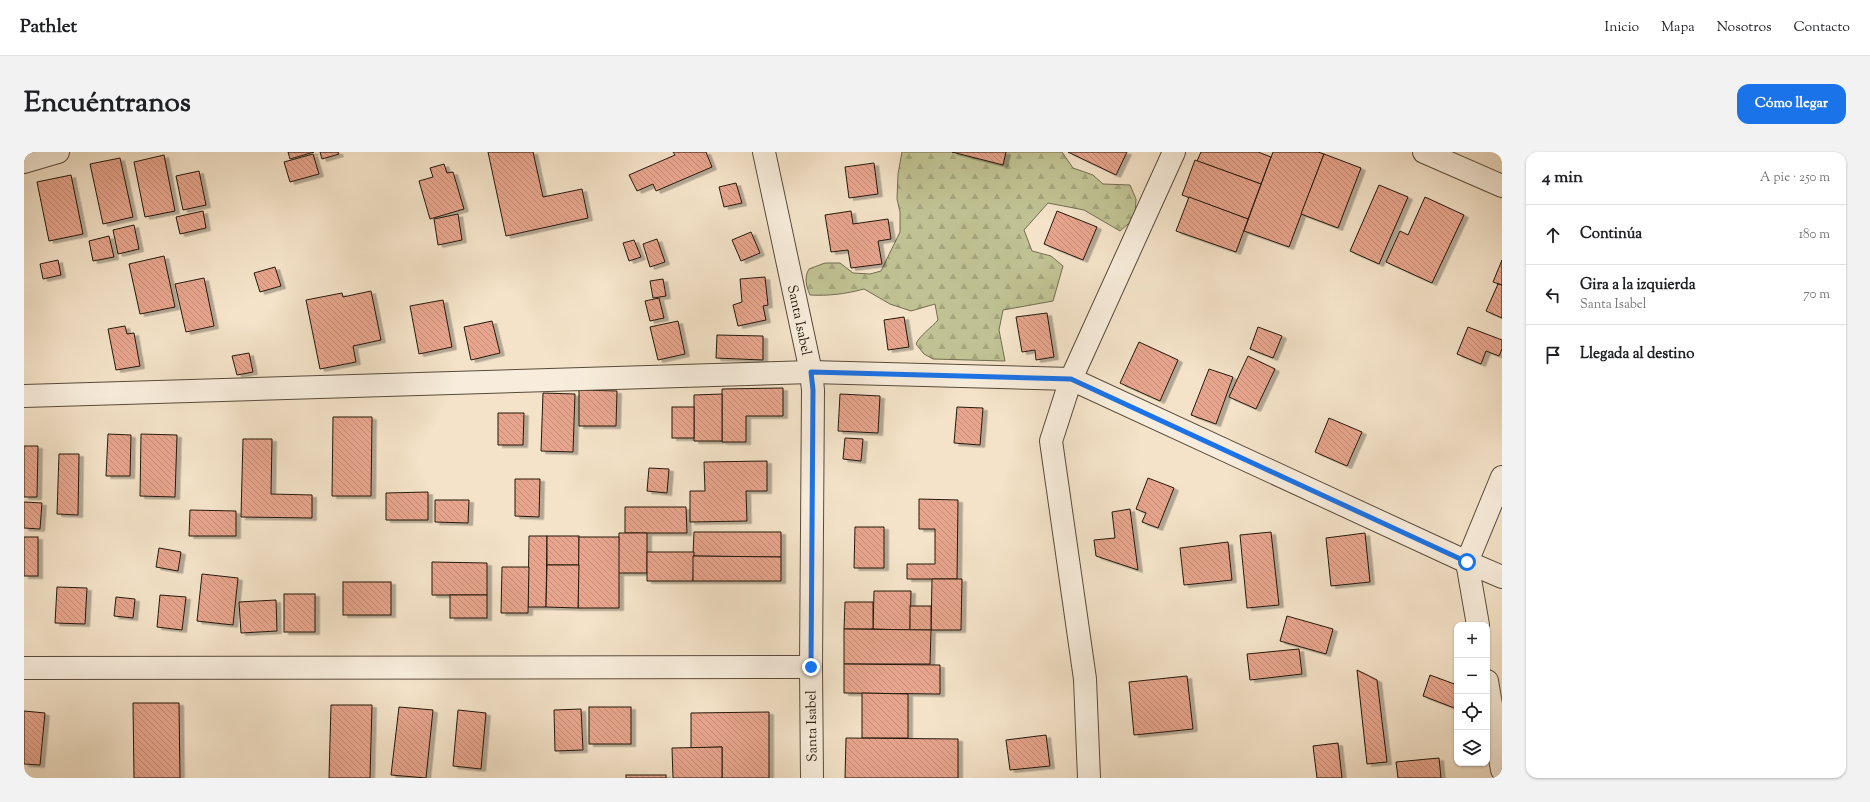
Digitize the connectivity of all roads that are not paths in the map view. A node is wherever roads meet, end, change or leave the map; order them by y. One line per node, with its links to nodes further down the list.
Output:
1 (58, 152): 5 (street)
2 (764, 152): 7 (street, Santa Isabel)
3 (1174, 152): 8 (street)
4 (1424, 152): 6 (street)
5 (24, 162)
6 (1502, 186)
7 (811, 372): 8 (street); 9 (street); 14 (street, Santa Isabel)
8 (1071, 379): 11 (street); 19 (street)
9 (24, 396)
10 (1502, 477): 11 (street)
11 (1467, 562): 12 (street); 13 (street)
12 (1502, 577)
13 (1477, 622)
14 (811, 667): 15 (street); 18 (street, Santa Isabel)
15 (24, 668)
16 (1489, 694): 17 (street)
17 (1502, 770)
18 (812, 778)
19 (1089, 778)

